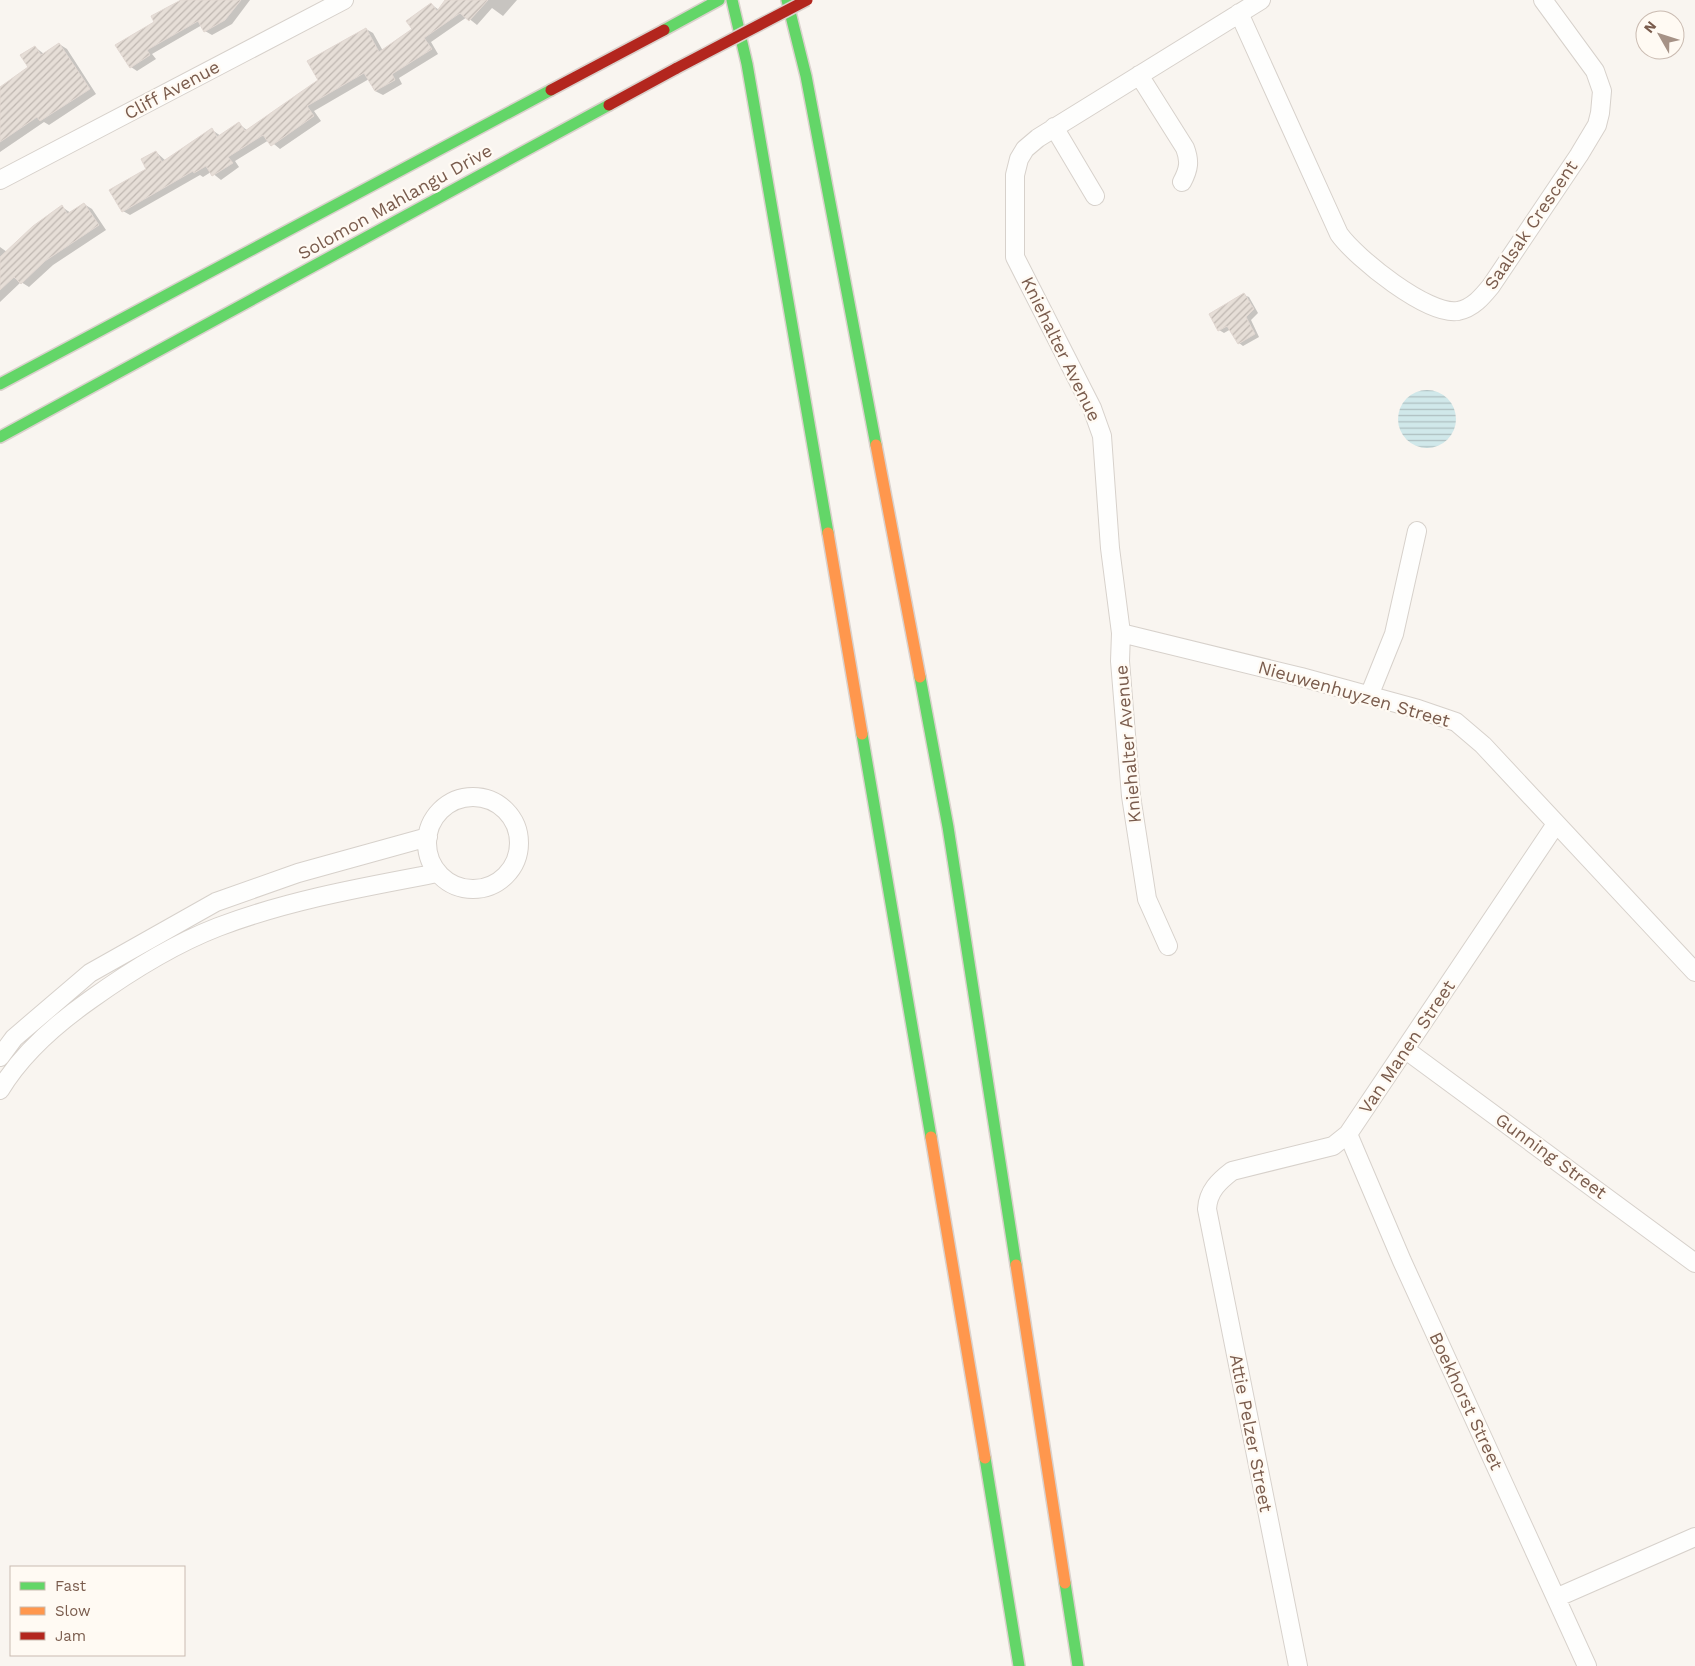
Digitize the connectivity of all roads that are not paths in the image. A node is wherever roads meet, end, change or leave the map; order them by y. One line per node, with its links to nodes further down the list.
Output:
1 (344, 0): 11 (street, Cliff Avenue)
2 (719, 0): 14 (main road, Solomon Mahlangu Drive)
3 (732, 0): 30 (main road)
4 (787, 0): 35 (main road)
5 (807, 0): 15 (main road, Solomon Mahlangu Drive, bridge)
6 (1261, 0): 8 (street, Kniehalter Avenue)
7 (1543, 0): 8 (street, Saalsak Crescent)
8 (1239, 13): 9 (street, Kniehalter Avenue)
9 (1139, 75): 10 (street, Kniehalter Avenue); 12 (street)
10 (1054, 127): 13 (street); 17 (street, Kniehalter Avenue)
11 (0, 180)
12 (1182, 182)
13 (1095, 196)
14 (0, 384)
15 (0, 437)
16 (1417, 531): 18 (street)
17 (1121, 633): 18 (street, Nieuwenhuyzen Street); 22 (street, Kniehalter Avenue)
18 (1369, 696): 19 (street, Nieuwenhuyzen Street)
19 (1556, 824): 23 (street, Nieuwenhuyzen Street); 24 (street, Van Manen Street)
20 (428, 837): 21 (street); 21 (street); 25 (street)
21 (438, 874): 26 (street)
22 (1168, 946)
23 (1695, 972)
24 (1406, 1050): 27 (street, Van Manen Street); 29 (street, Gunning Street)
25 (0, 1057)
26 (0, 1090)
27 (1348, 1134): 28 (street, Van Manen Street); 32 (street, Boekhorst Street)
28 (1208, 1200): 36 (street, Attie Pelzer Street)
29 (1695, 1263)
30 (961, 1309): 33 (main road); 34 (main road)
31 (1695, 1537): 32 (street)
32 (1558, 1597): 37 (street, Boekhorst Street)
33 (997, 1606)
34 (1019, 1666)
35 (1078, 1666)
36 (1298, 1666)
37 (1587, 1666)

